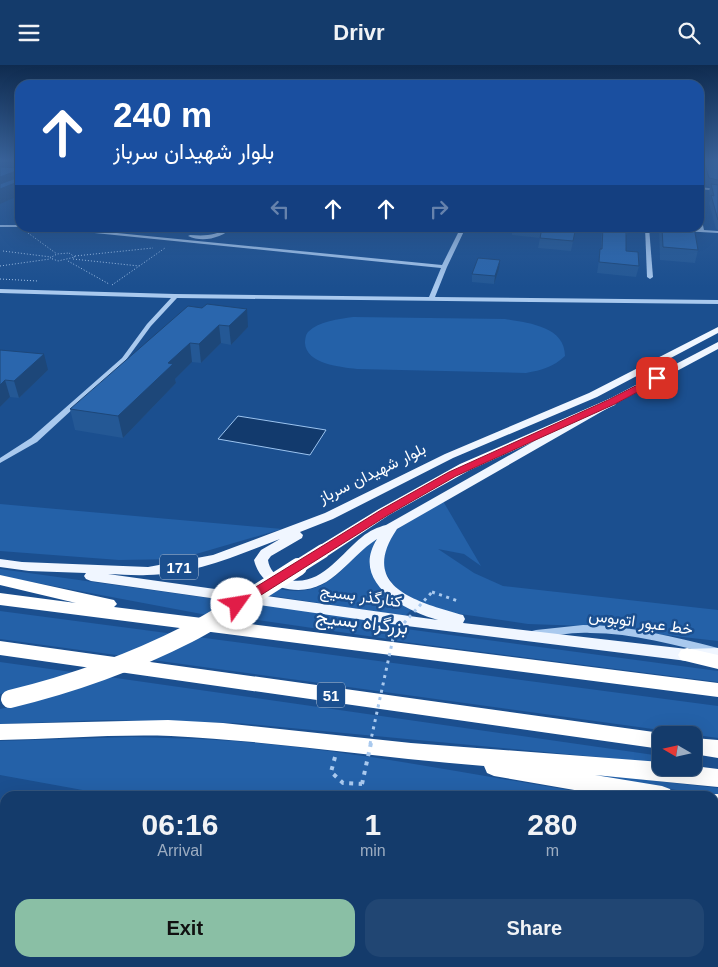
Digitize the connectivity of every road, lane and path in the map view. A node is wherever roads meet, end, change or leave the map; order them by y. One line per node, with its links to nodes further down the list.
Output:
1 (0, 226): 2 (street)
2 (15, 226)
3 (704, 231): 9 (street)
4 (88, 232): 19 (street)
5 (152, 232): 6 (street)
6 (225, 232)
7 (462, 232): 19 (street)
8 (647, 232): 20 (street)
9 (718, 232)
10 (28, 233): 12 (path)
11 (3, 251): 14 (path)
12 (57, 254): 13 (path); 14 (path)
13 (75, 256): 15 (path); 18 (path)
14 (51, 258): 16 (path); 17 (path)
15 (73, 259): 16 (path); 18 (path)
16 (66, 261): 21 (path)
17 (0, 266)
18 (140, 266): 21 (path)
19 (444, 267): 25 (street)
20 (650, 277)
21 (111, 285): 23 (path)
22 (0, 291): 23 (street)
23 (99, 294): 24 (street)
24 (175, 296): 25 (street); 30 (street)
25 (431, 299): 26 (street)
26 (718, 302)
27 (718, 330): 31 (main road, بلوار شهیدان سرباز / 171)
28 (718, 345): 29 (main road)
29 (611, 402): 32 (main road); 45 (highway, bridge)
30 (0, 461)
31 (329, 515): 32 (main road); 34 (main road, بلوار شهیدان سرباز / 171)
32 (392, 527): 39 (main road)
33 (0, 563): 34 (main road, کنارگذر بسیج)
34 (22, 566): 39 (main road, کنارگذر بسیج)
35 (0, 580): 38 (highway)
36 (0, 599): 38 (highway, بزرگراه بسیج)
37 (458, 601): 51 (path, bridge)
38 (180, 622): 44 (highway, بزرگراه بسیج)
39 (528, 635): 41 (street, خط عبور اتوبوس); 42 (main road, کنارگذر بسیج)
40 (0, 648): 47 (highway, 51)
41 (718, 653): 42 (main road, کنارگذر بسیج)
42 (687, 655): 43 (highway)
43 (718, 662)
44 (718, 690)
45 (5, 700)
46 (0, 732): 50 (highway)
47 (652, 740)
48 (702, 747): 49 (highway)
49 (718, 749)
50 (411, 752): 52 (highway); 53 (highway)
51 (331, 772)
52 (718, 778)
53 (633, 791)

